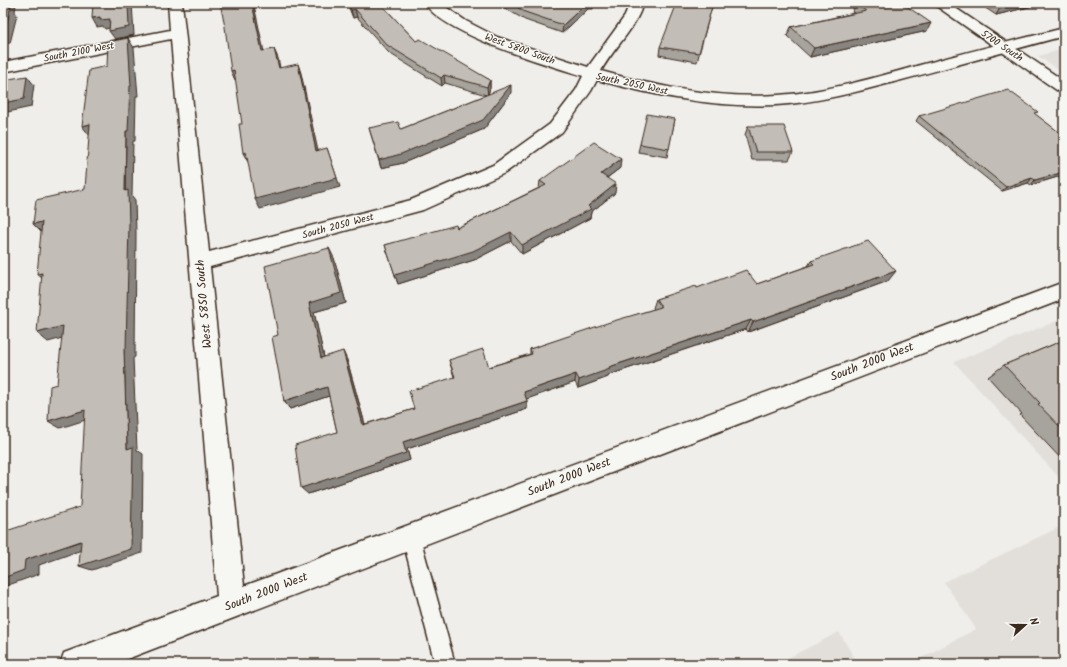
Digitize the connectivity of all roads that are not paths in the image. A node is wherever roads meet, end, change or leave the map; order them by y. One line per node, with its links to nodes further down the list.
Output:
1 (175, 3): 6 (street, West 5850 South)
2 (431, 3): 9 (street, West 5800 South)
3 (636, 3): 9 (street)
4 (940, 3): 7 (street, 5700 South)
5 (1064, 32): 7 (street, South 2050 West)
6 (178, 34): 8 (street, South 2100 West); 11 (street, West 5850 South)
7 (1004, 47): 9 (street, South 2050 West); 10 (street, 5700 South)
8 (3, 67)
9 (592, 74): 11 (street, South 2050 West)
10 (1064, 88)
11 (200, 262): 14 (street, West 5850 South)
12 (1064, 290): 13 (street, South 2000 West)
13 (411, 537): 14 (street, South 2000 West); 16 (lane)
14 (232, 604): 15 (street, South 2000 West)
15 (75, 664)
16 (445, 664)

